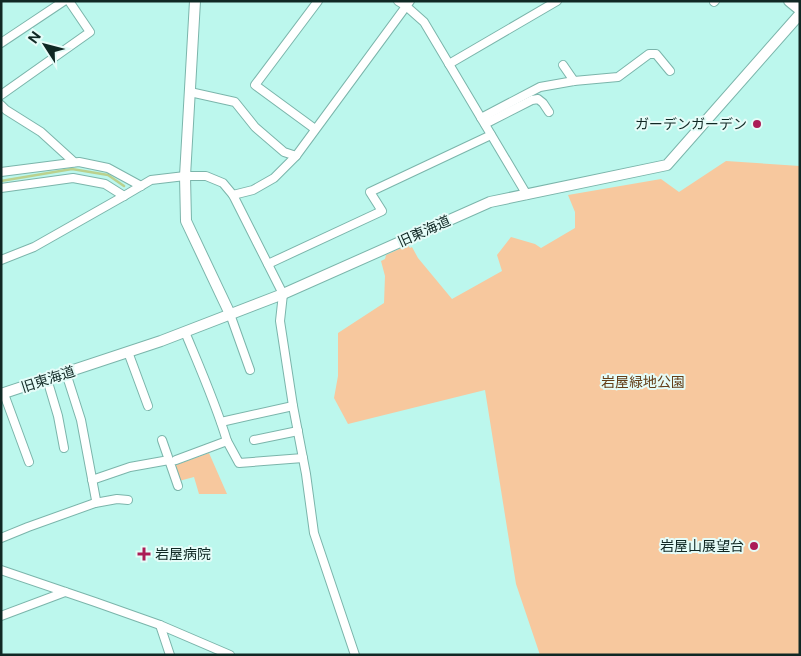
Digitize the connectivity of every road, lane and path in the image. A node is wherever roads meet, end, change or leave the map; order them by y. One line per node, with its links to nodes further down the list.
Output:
1 (64, 1): 10 (street)
2 (69, 1): 16 (street)
3 (195, 1): 15 (street)
4 (318, 1): 20 (street)
5 (398, 1): 8 (street)
6 (557, 1): 11 (street)
7 (789, 1): 9 (street)
8 (408, 4): 11 (street); 20 (street)
9 (800, 12): 29 (street, 旧東海道)
10 (1, 43)
11 (449, 64): 19 (street)
12 (563, 65): 14 (street)
13 (670, 71): 14 (street)
14 (574, 80): 19 (street)
15 (190, 92): 22 (street); 25 (street)
16 (1, 94)
17 (1, 106): 23 (street)
18 (548, 112): 19 (street)
19 (483, 121): 21 (street)
20 (315, 129): 22 (street)
21 (492, 135): 29 (street); 32 (street)
22 (296, 156): 28 (street)
23 (74, 162): 24 (street); 26 (street)
24 (1, 172)
25 (185, 176): 26 (street); 28 (street); 34 (street)
26 (141, 186): 30 (street)
27 (1, 188): 30 (street)
28 (233, 195): 32 (street)
29 (527, 195): 33 (street, 旧東海道)
30 (124, 196): 31 (street)
31 (1, 259)
32 (268, 264): 33 (street)
33 (283, 294): 34 (street, 旧東海道); 42 (street)
34 (230, 314): 35 (street, 旧東海道); 37 (street)
35 (185, 332): 36 (street, 旧東海道); 43 (street)
36 (128, 352): 38 (street, 旧東海道); 41 (street)
37 (250, 370)
38 (66, 373): 39 (street, 旧東海道); 52 (street)
39 (47, 379): 40 (street, 旧東海道); 48 (street)
40 (3, 394): 51 (street)
41 (148, 406)
42 (293, 406): 43 (street); 44 (street)
43 (222, 422): 47 (street)
44 (298, 431): 46 (street); 49 (street)
45 (162, 440): 50 (street)
46 (254, 440)
47 (227, 441): 49 (street); 50 (street)
48 (64, 448)
49 (303, 458): 63 (street)
50 (172, 460): 52 (street); 53 (street)
51 (29, 462)
52 (92, 480): 55 (street)
53 (178, 486)
54 (128, 500): 55 (street)
55 (95, 503): 56 (street)
56 (1, 538)
57 (1, 570): 58 (street)
58 (65, 592): 59 (street); 60 (street)
59 (1, 616)
60 (160, 625): 61 (street); 62 (street)
61 (170, 655)
62 (230, 655)
63 (355, 655)

